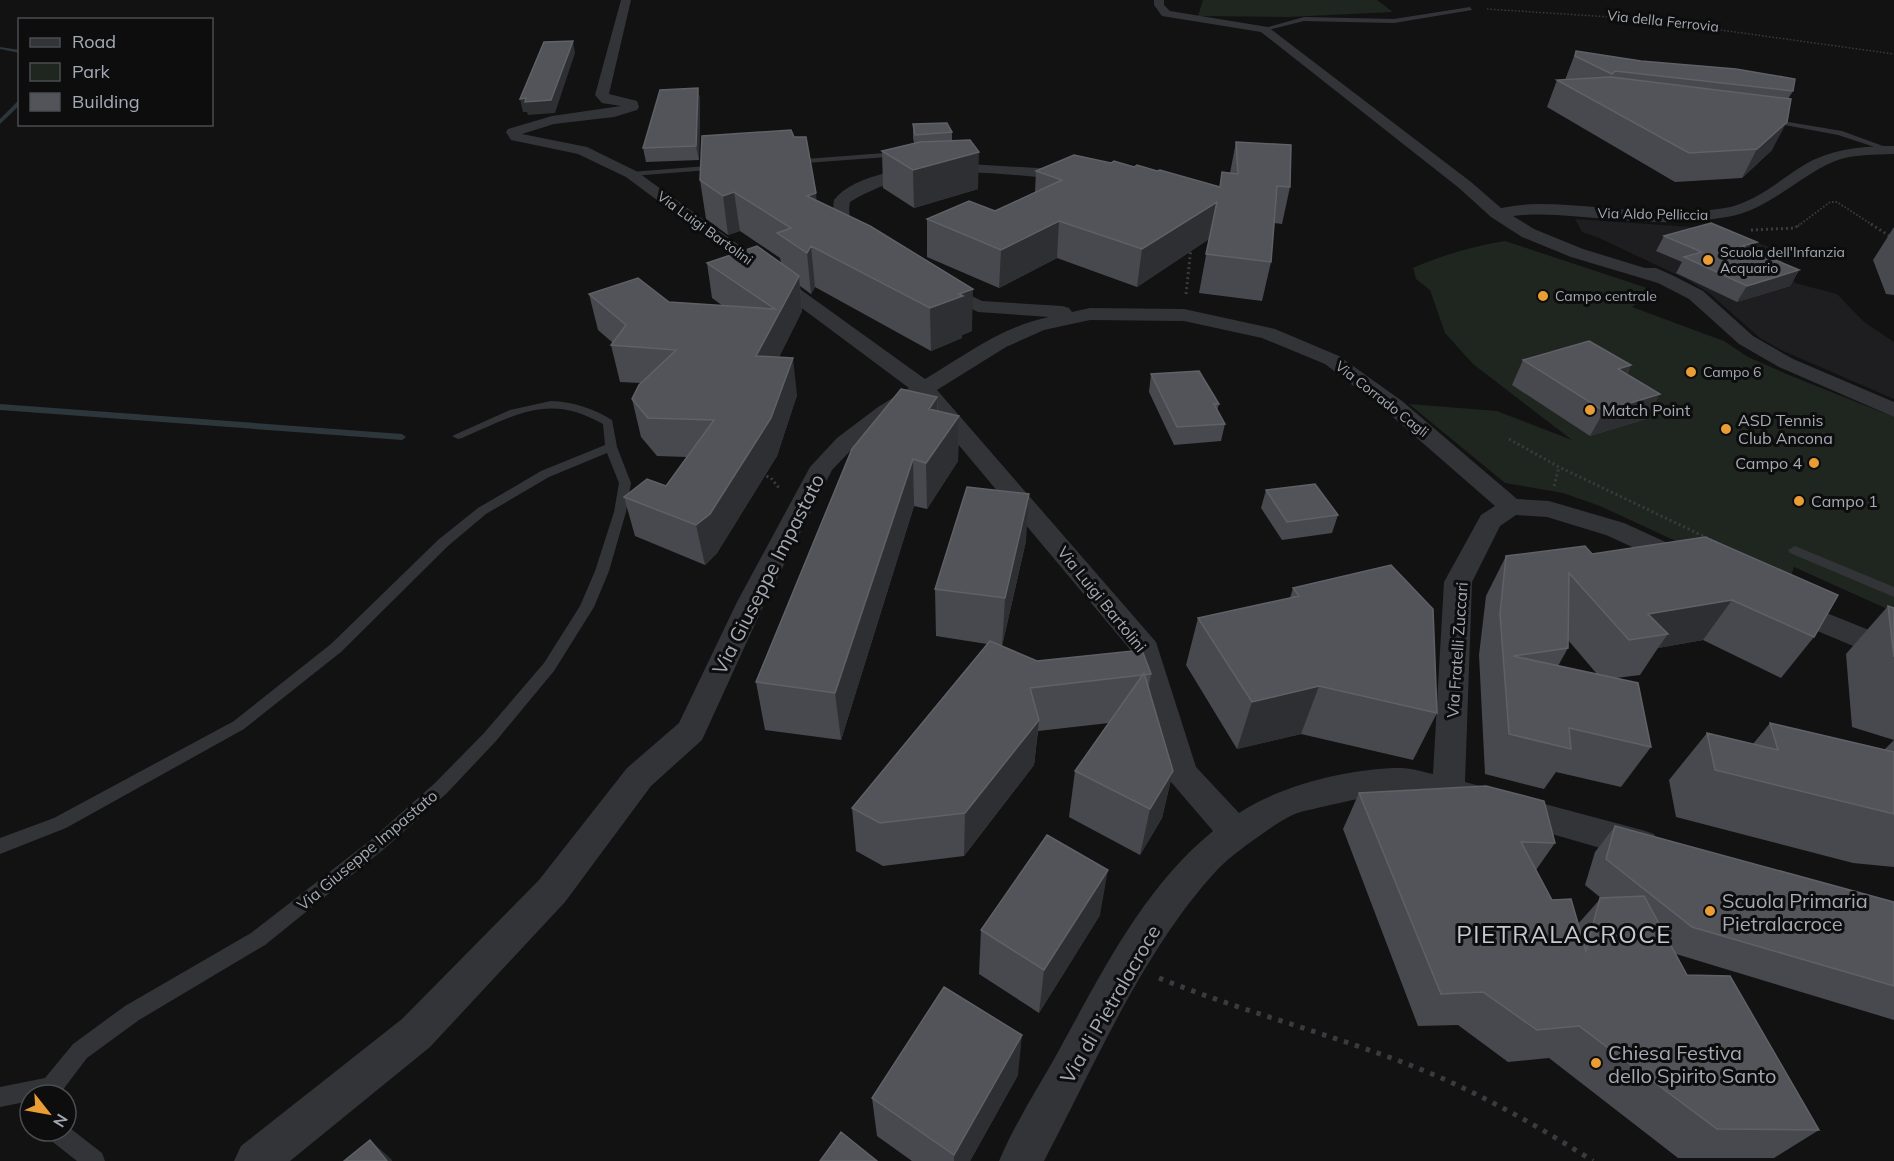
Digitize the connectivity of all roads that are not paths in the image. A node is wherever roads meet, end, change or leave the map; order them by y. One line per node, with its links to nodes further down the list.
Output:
1 (626, 0): 10 (street, Via Luigi Bartolini)
2 (1160, 0): 4 (street)
3 (1470, 9): 4 (lane)
4 (1264, 29): 12 (street)
5 (1758, 119): 6 (lane, Via Aldo Pelliccia)
6 (1892, 150): 13 (street, Via Aldo Pelliccia)
7 (908, 153): 8 (lane)
8 (778, 163)
9 (730, 166): 10 (lane, Via Luigi Bartolini)
10 (631, 174): 22 (street, Via Luigi Bartolini)
11 (1089, 177): 16 (street)
12 (1505, 212): 13 (street, Via Aldo Pelliccia); 14 (street); 15 (street)
13 (1581, 212): 14 (street, Via Aldo Pelliccia)
14 (1557, 231): 15 (street); 17 (street)
15 (1528, 233): 17 (street)
16 (880, 251)
17 (1667, 280): 23 (street)
18 (931, 282): 19 (street, Via Corrado Cagli)
19 (978, 306): 20 (street, Via Corrado Cagli); 21 (street)
20 (1090, 314): 21 (street, Via Corrado Cagli); 26 (street, Via Corrado Cagli)
21 (999, 342): 22 (street)
22 (924, 389): 33 (street, Via Luigi Bartolini); 41 (street, Via Giuseppe Impastato)
23 (1894, 410)
24 (458, 436): 25 (lane, Via Giuseppe Impastato)
25 (611, 447): 34 (lane); 36 (lane, Via Giuseppe Impastato)
26 (1511, 507): 28 (street); 32 (street, Via Fratelli Zuccari)
27 (1795, 550): 29 (lane)
28 (1703, 569)
29 (1894, 592)
30 (1766, 598): 31 (street)
31 (1894, 652)
32 (1448, 791): 33 (street, Via di Pietralacroce); 35 (street, Via di Pietralacroce)
33 (1236, 833): 42 (street, Via di Pietralacroce)
34 (0, 846)
35 (1670, 853)
36 (56, 1083)
37 (18, 1095): 38 (lane, Via Giuseppe Impastato)
38 (0, 1097)
39 (72, 1143): 40 (lane)
40 (94, 1161)
41 (256, 1161)
42 (1021, 1161)

